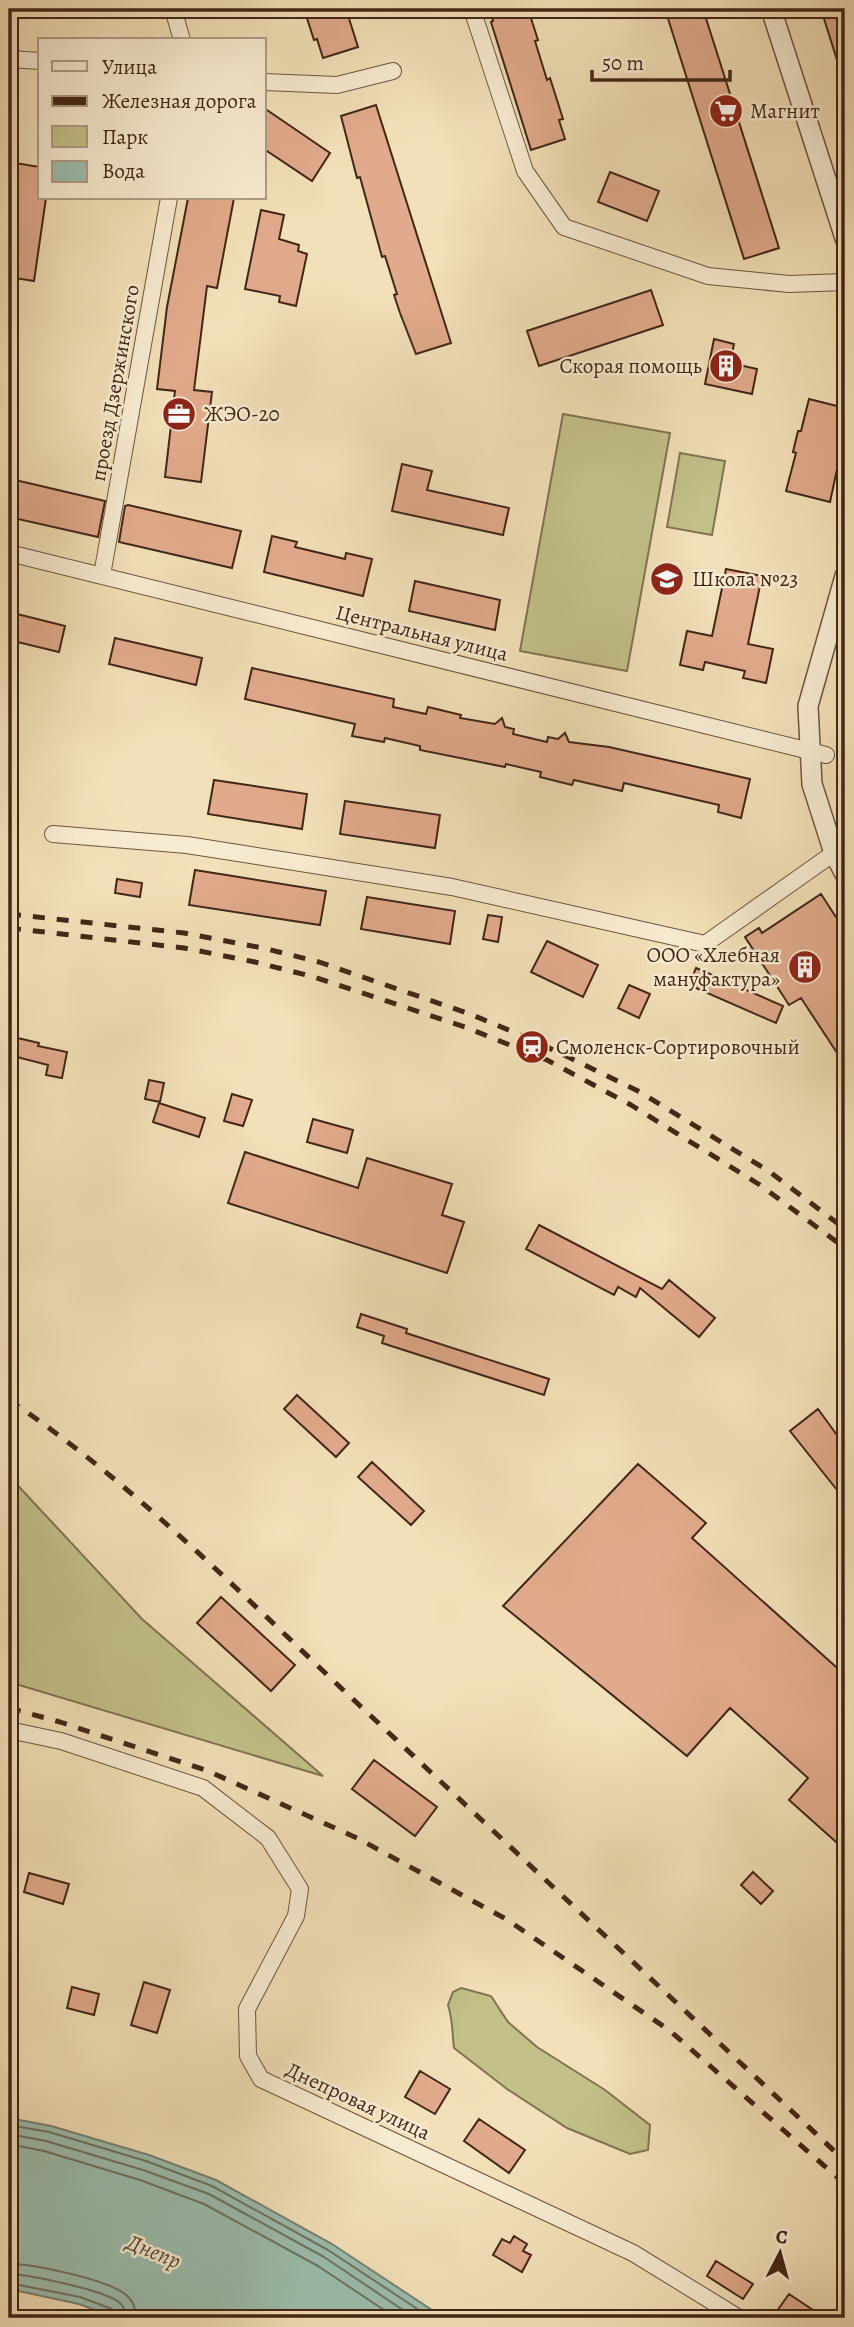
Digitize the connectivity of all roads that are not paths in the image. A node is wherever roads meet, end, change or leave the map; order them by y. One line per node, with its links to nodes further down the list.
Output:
1 (173, 9): 4 (street)
2 (472, 9): 11 (street)
3 (771, 9): 10 (street)
4 (181, 38)
5 (9, 59): 6 (street)
6 (38, 61)
7 (393, 71): 8 (street)
8 (266, 82)
9 (169, 200): 13 (street, проезд Дзержинского)
10 (845, 238)
11 (845, 282)
12 (9, 553): 13 (street, Центральная улица)
13 (102, 575): 15 (street, Центральная улица)
14 (845, 576): 15 (street)
15 (818, 752): 17 (street)
16 (52, 834): 17 (street)
17 (834, 853): 18 (street)
18 (845, 874)
19 (9, 1730): 20 (street, Днепровая улица)
20 (738, 2318)

